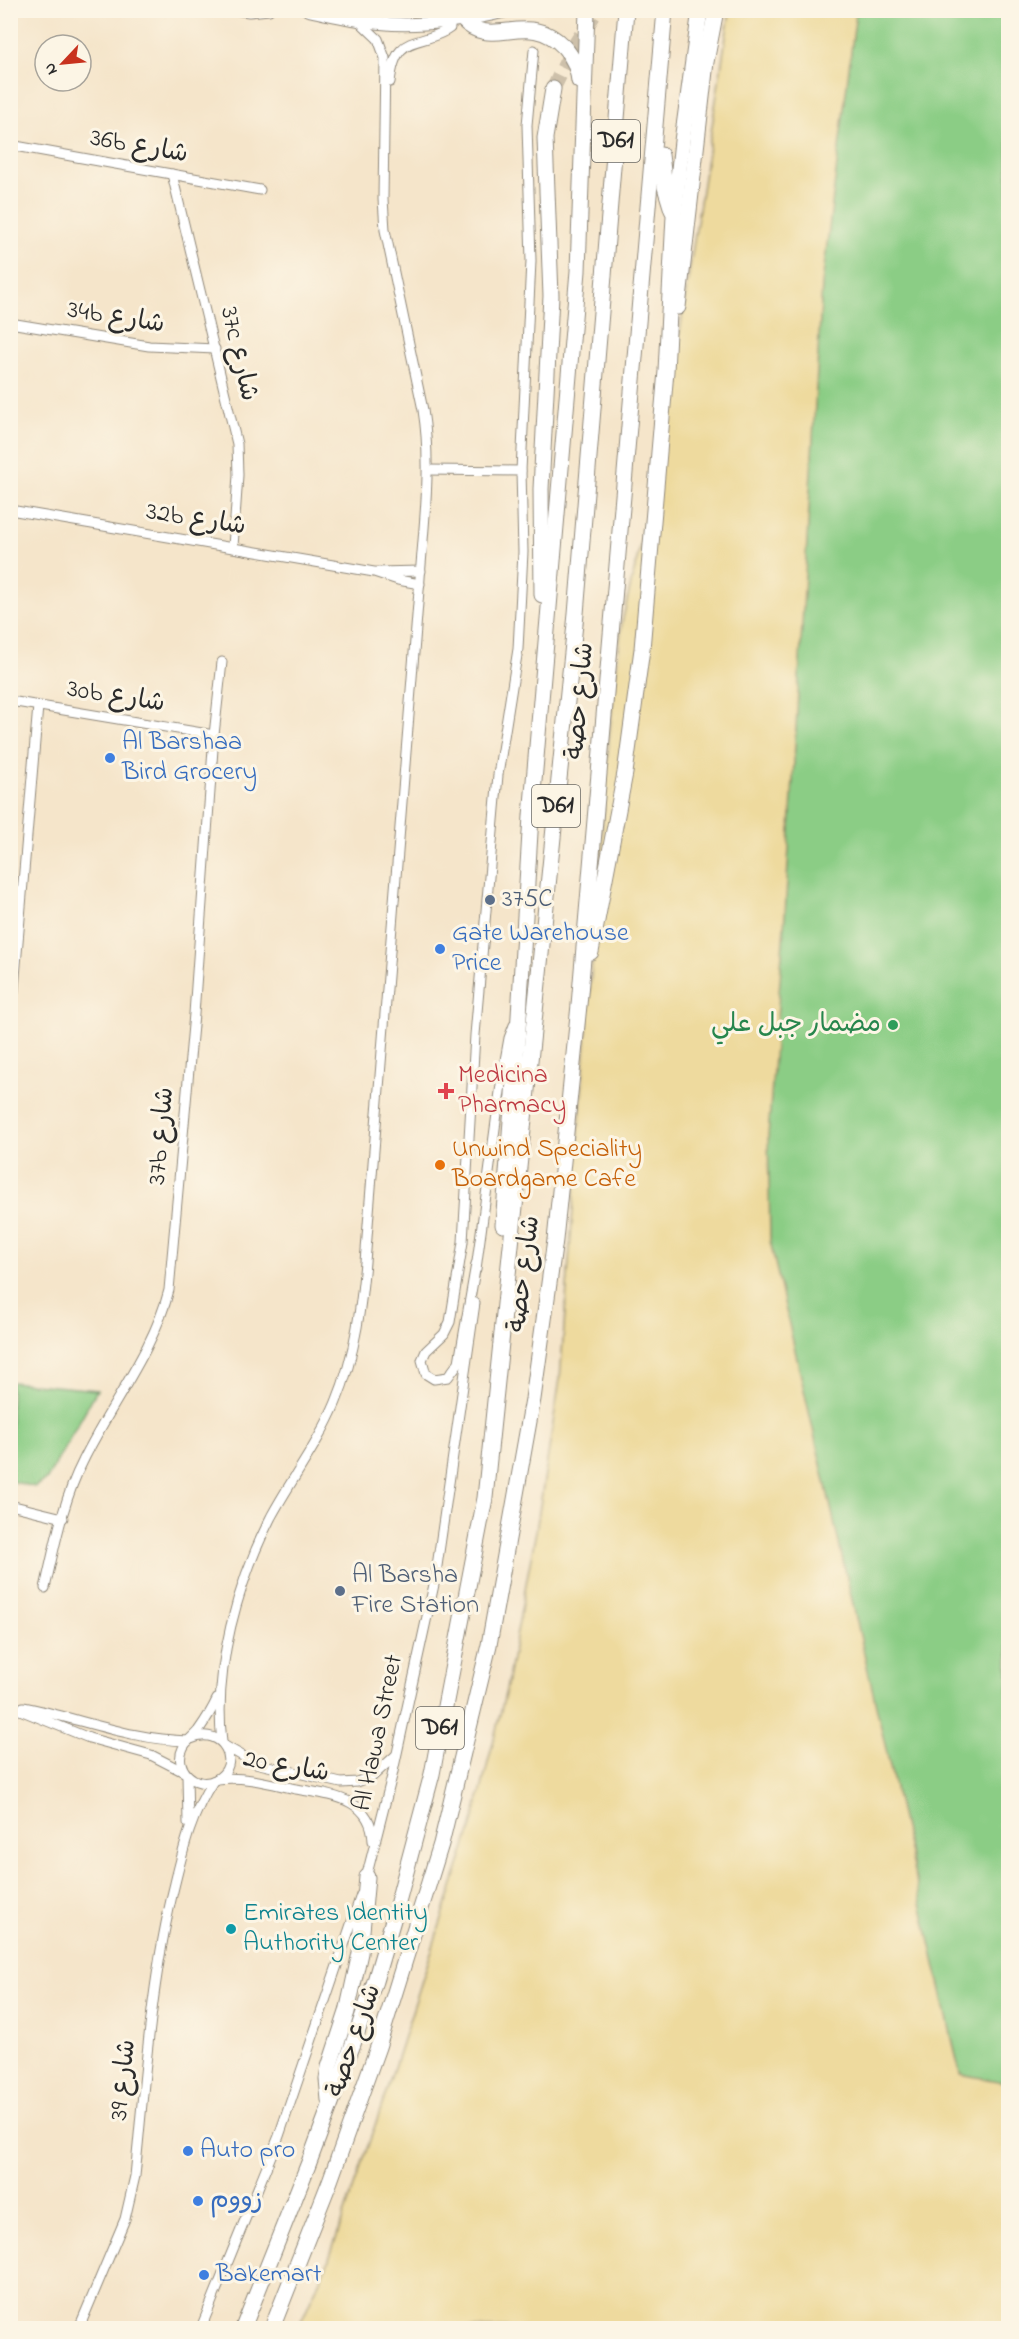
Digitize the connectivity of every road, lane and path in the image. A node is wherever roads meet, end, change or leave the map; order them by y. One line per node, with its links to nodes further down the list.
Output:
1 (234, 10): 2 (street)
2 (269, 10)
3 (308, 10): 11 (street)
4 (510, 10): 12 (street)
5 (587, 10): 16 (main road)
6 (626, 10): 40 (main road, شارع حصة / D61)
7 (665, 10): 36 (main road, شارع حصة / D61)
8 (672, 10): 20 (main road)
9 (700, 10): 20 (main road)
10 (716, 10): 23 (main road)
11 (358, 20): 12 (street); 15 (street)
12 (456, 20): 15 (street); 16 (main road)
13 (534, 50): 25 (street)
14 (553, 89): 31 (main road)
15 (386, 111): 24 (street)
16 (583, 123): 31 (main road, D61)
17 (10, 145): 18 (street, 36b شارع)
18 (172, 174): 19 (street, 36b شارع); 22 (street, 37c شارع)
19 (260, 190)
20 (674, 216): 23 (main road)
21 (10, 323): 22 (street, 34b شارع)
22 (215, 349): 27 (street, 37c شارع)
23 (666, 372): 36 (main road)
24 (428, 470): 25 (street); 28 (street)
25 (521, 471): 39 (street, شارع حصة)
26 (10, 510): 27 (street, 32b شارع)
27 (233, 547): 29 (street, 32b شارع)
28 (421, 571): 29 (street, 32b شارع); 30 (street)
29 (374, 572): 30 (street, 32b شارع)
30 (420, 584): 44 (street)
31 (545, 645): 37 (main road, شارع حصة / D61)
32 (222, 662): 35 (street, 37b شارع)
33 (10, 702): 34 (street, 30b شارع)
34 (38, 706): 35 (street, 30b شارع); 38 (street)
35 (214, 735): 42 (street, 37b شارع)
36 (579, 1005): 57 (main road, شارع حصة / D61)
37 (519, 1016): 39 (street, Al Hawa Street); 40 (main road, شارع حصة / D61)
38 (10, 1036)
39 (476, 1264): 48 (street, Al Hawa Street)
40 (501, 1340): 53 (main road, شارع حصة / D61)
41 (10, 1506): 42 (street)
42 (63, 1518): 43 (street, 37b شارع)
43 (45, 1588)
44 (219, 1695): 46 (street); 47 (street)
45 (10, 1705): 46 (street); 49 (street)
46 (189, 1740): 47 (street); 49 (street)
47 (223, 1744): 48 (street, شارع 20); 50 (street)
48 (395, 1756): 52 (street, Al Hawa Street)
49 (186, 1774): 50 (street); 51 (street, شارع 39)
50 (215, 1780): 51 (street, شارع 39); 52 (street, شارع 20)
51 (188, 1828): 54 (street, شارع 39)
52 (369, 1869): 53 (main road); 55 (street, Al Hawa Street)
53 (330, 2104): 56 (main road, شارع حصة / D61)
54 (79, 2328)
55 (201, 2328)
56 (243, 2328)
57 (272, 2328)

